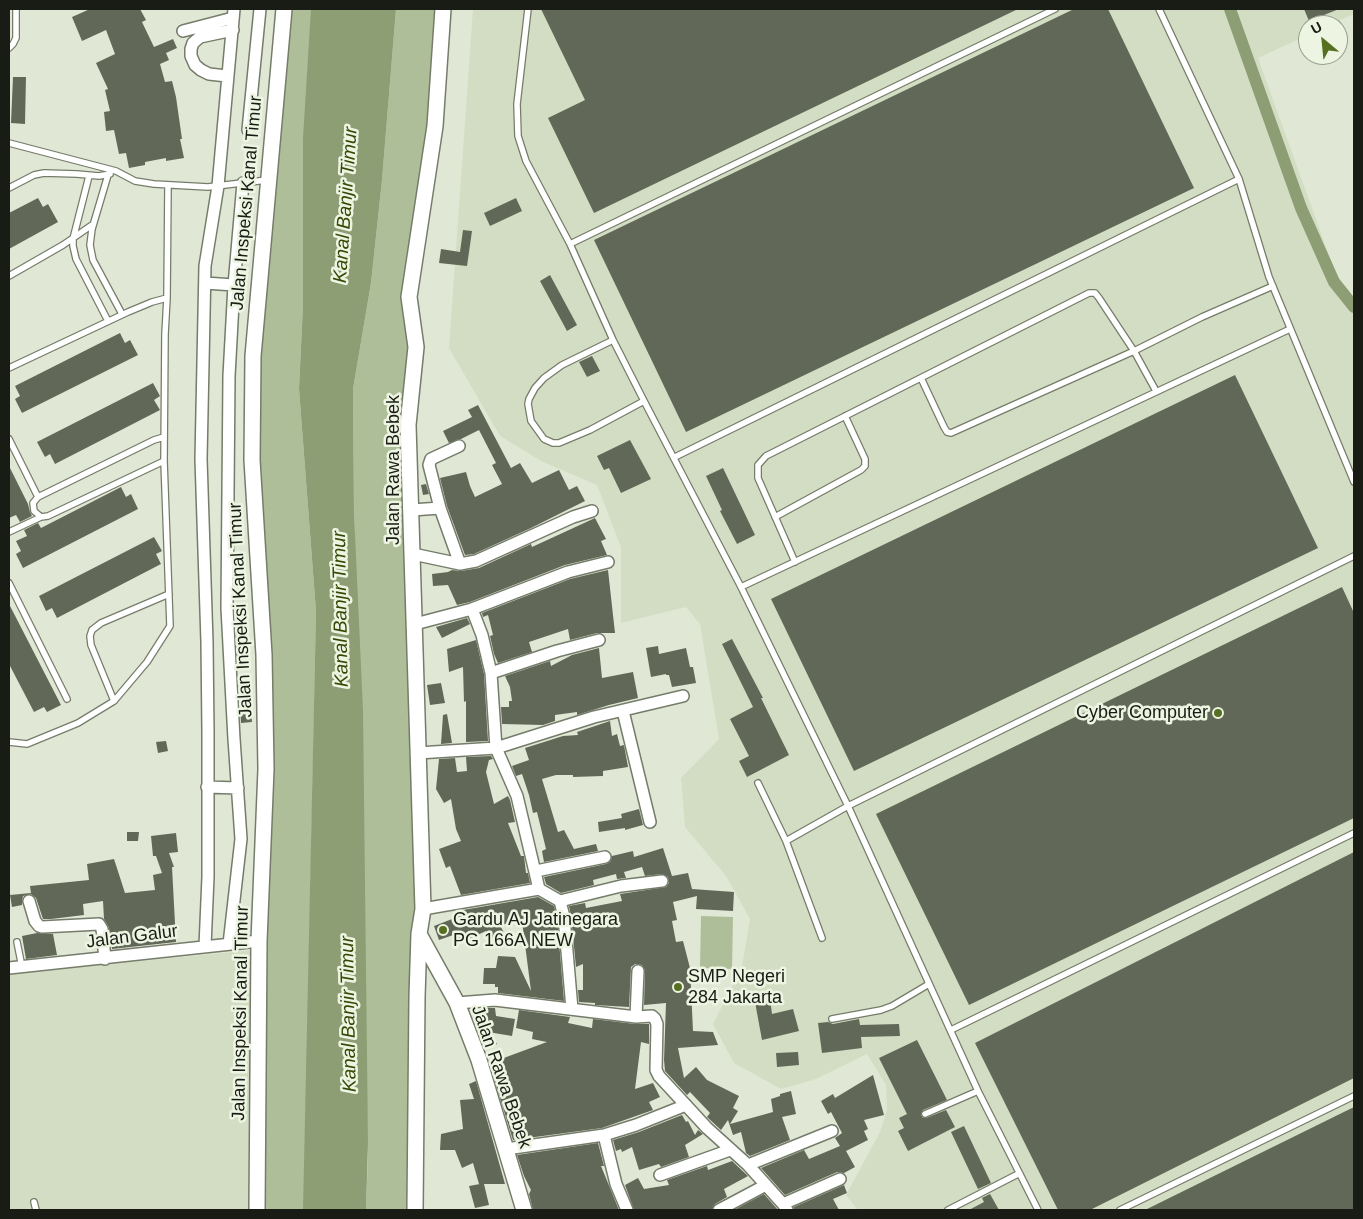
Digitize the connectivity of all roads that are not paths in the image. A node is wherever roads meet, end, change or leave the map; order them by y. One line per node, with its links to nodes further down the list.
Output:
1 (16, 9): 10 (lane)
2 (260, 9): 12 (street)
3 (284, 9): 18 (street, Jalan Inspeksi Kanal Timur)
4 (443, 9): 49 (street, Jalan Rawa Bebek)
5 (528, 9): 25 (lane)
6 (1055, 9): 25 (lane)
7 (1158, 9): 17 (lane)
8 (233, 19): 9 (street); 11 (street); 11 (street)
9 (183, 31)
10 (9, 48)
11 (227, 76): 21 (street)
12 (248, 130)
13 (9, 143): 14 (lane)
14 (116, 171): 15 (lane); 20 (lane)
15 (108, 175): 16 (lane); 23 (lane)
16 (89, 176): 22 (lane); 24 (lane)
17 (1239, 179): 29 (lane); 44 (lane)
18 (267, 180): 19 (lane); 89 (street, Jalan Inspeksi Kanal Timur)
19 (243, 183): 21 (lane); 28 (street)
20 (168, 185): 21 (lane); 30 (lane)
21 (218, 186): 27 (street)
22 (9, 188)
23 (94, 224): 24 (lane); 31 (lane)
24 (73, 239): 26 (lane); 32 (lane)
25 (570, 244): 34 (lane)
26 (9, 276)
27 (205, 283): 28 (street); 74 (street)
28 (234, 285): 75 (street)
29 (1273, 286): 33 (lane); 35 (lane)
30 (167, 298): 31 (lane); 41 (lane)
31 (122, 314): 32 (lane)
32 (108, 321): 36 (lane)
33 (1290, 329): 38 (lane); 46 (lane)
34 (613, 340): 39 (lane); 39 (lane)
35 (1134, 351): 37 (lane); 37 (lane); 38 (lane)
36 (9, 368)
37 (921, 378): 40 (lane)
38 (1156, 391): 57 (lane)
39 (644, 401): 44 (lane)
40 (845, 416): 52 (lane); 52 (lane)
41 (164, 437): 45 (lane); 47 (lane)
42 (9, 440): 47 (lane)
43 (459, 446): 48 (street)
44 (675, 458): 60 (lane)
45 (164, 460): 51 (lane); 61 (lane)
46 (1354, 482)
47 (38, 497): 51 (lane)
48 (440, 508): 49 (street); 58 (street)
49 (412, 510): 54 (street, Jalan Rawa Bebek)
50 (592, 510): 58 (street)
51 (41, 517): 53 (lane)
52 (775, 517): 57 (lane)
53 (9, 532)
54 (413, 554): 58 (street); 63 (street, Jalan Rawa Bebek)
55 (1354, 556): 76 (lane)
56 (608, 562): 62 (street)
57 (795, 562): 60 (lane)
58 (460, 564)
59 (9, 583): 67 (lane)
60 (741, 587): 76 (lane)
61 (169, 594): 68 (lane); 68 (lane)
62 (472, 609): 63 (street); 65 (street)
63 (415, 624): 72 (street, Jalan Rawa Bebek)
64 (600, 640): 65 (street)
65 (491, 673): 71 (street)
66 (683, 696): 69 (street)
67 (67, 699)
68 (114, 701): 70 (lane)
69 (624, 710): 71 (street); 77 (street)
70 (9, 742)
71 (496, 748): 72 (street); 81 (street)
72 (418, 753): 86 (street, Jalan Rawa Bebek)
73 (758, 783): 79 (lane)
74 (208, 787): 75 (street); 92 (street)
75 (238, 788): 91 (street)
76 (848, 806): 79 (lane); 97 (lane)
77 (650, 822)
78 (1354, 833): 102 (lane)
79 (786, 841): 88 (lane)
80 (605, 857): 81 (street)
81 (536, 871): 83 (street)
82 (662, 882): 85 (street)
83 (539, 889): 85 (street); 86 (street)
84 (29, 901): 93 (street)
85 (560, 901): 99 (street)
86 (423, 909): 87 (street, Jalan Rawa Bebek)
87 (419, 934): 98 (street, Jalan Rawa Bebek); 120 (street, Jalan Rawa Bebek)
88 (822, 938)
89 (259, 941): 91 (street, Jalan Galur); 119 (street, Jalan Inspeksi Kanal Timur)
90 (17, 942): 94 (lane)
91 (229, 944): 92 (street, Jalan Galur)
92 (205, 946): 93 (street, Jalan Galur)
93 (105, 959): 94 (street, Jalan Galur)
94 (22, 967): 95 (street, Jalan Galur)
95 (9, 968)
96 (638, 970): 100 (street)
97 (929, 984): 101 (lane); 102 (lane)
98 (457, 1003): 99 (street); 109 (street, Jalan Rawa Bebek)
99 (572, 1009): 100 (street)
100 (636, 1017): 105 (street)
101 (832, 1019)
102 (951, 1030): 103 (lane)
103 (978, 1091): 106 (lane); 112 (lane)
104 (1354, 1096): 126 (lane)
105 (686, 1105): 108 (street); 110 (street)
106 (925, 1114)
107 (832, 1131): 111 (street)
108 (604, 1135): 109 (street); 122 (street)
109 (506, 1149): 121 (street, Jalan Rawa Bebek)
110 (730, 1150): 111 (street); 113 (street)
111 (748, 1165): 115 (street)
112 (1018, 1174): 124 (lane); 125 (lane)
113 (660, 1175)
114 (840, 1179): 117 (street)
115 (766, 1185): 117 (street); 123 (street)
116 (34, 1202): 118 (lane)
117 (785, 1207)
118 (36, 1210)
119 (257, 1210)
120 (415, 1210)
121 (524, 1210)
122 (627, 1210)
123 (719, 1210)
124 (948, 1210)
125 (1038, 1210)
126 (1120, 1210)

